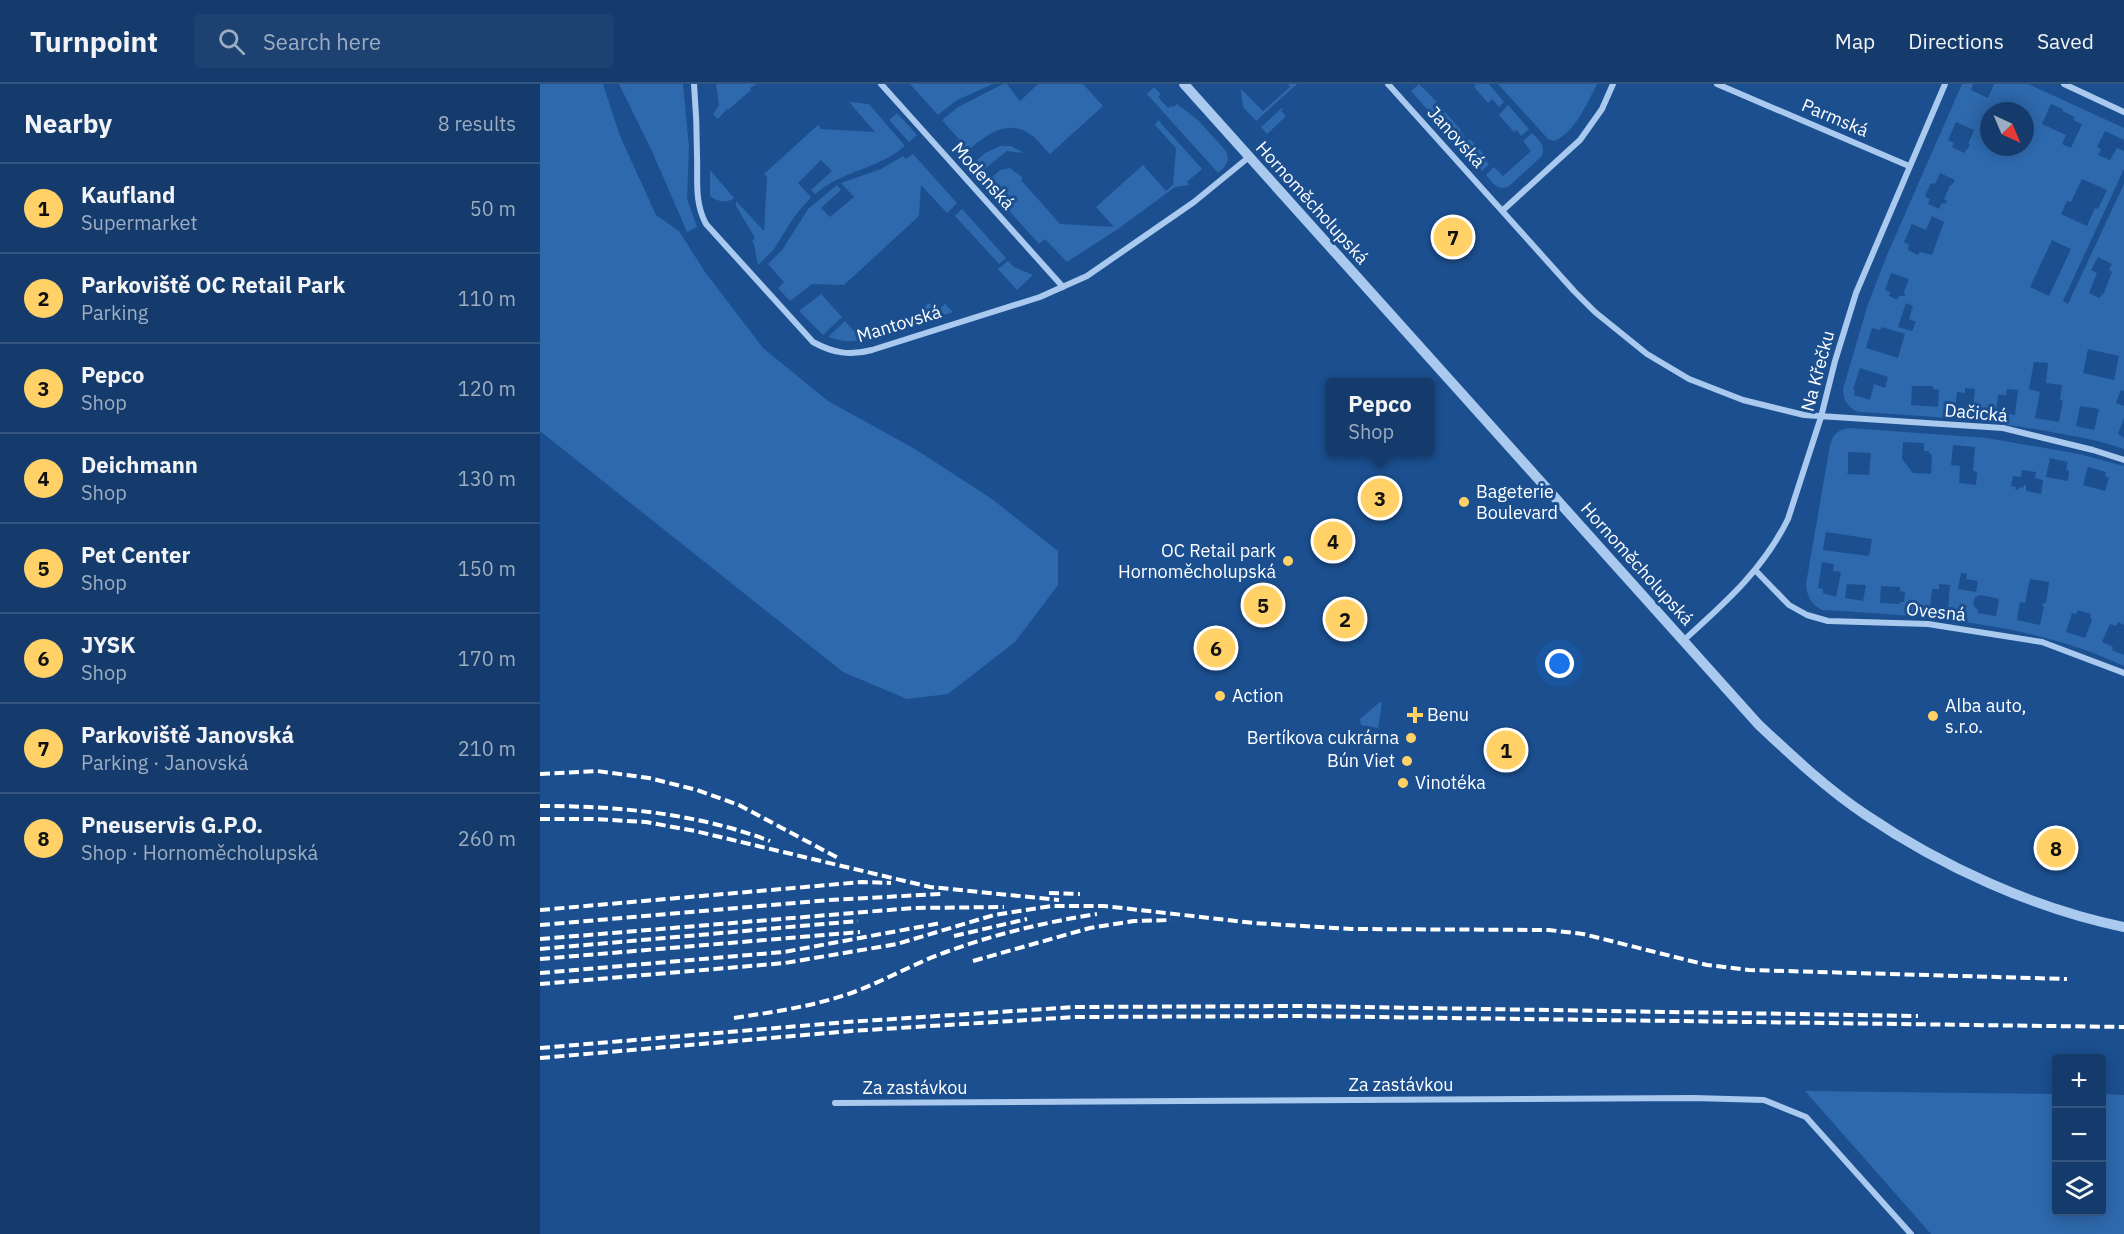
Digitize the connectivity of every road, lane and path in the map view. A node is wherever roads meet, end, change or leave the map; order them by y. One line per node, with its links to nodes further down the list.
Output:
1 (693, 84): 13 (street, Mantovská)
2 (881, 84): 13 (street, Modenská)
3 (1184, 84): 10 (street, Hornoměcholupská)
4 (1388, 84): 12 (street, Janovská)
5 (1613, 84): 12 (street)
6 (1718, 84): 11 (street, Parmská)
7 (1945, 84): 11 (street, Na Křečku)
8 (2064, 84): 9 (street)
9 (2124, 112)
10 (1248, 158): 13 (street, Mantovská); 17 (street, Hornoměcholupská)
11 (1909, 166): 14 (street, Na Křečku)
12 (1502, 211): 14 (street, Janovská)
13 (1063, 287)
14 (1821, 417): 15 (street, Dačická); 16 (street, Na Křečku)
15 (2124, 460)
16 (1756, 571): 17 (street, Na Křečku); 18 (street, Ovesná)
17 (1684, 640): 19 (street, Hornoměcholupská)
18 (2124, 673)
19 (2124, 927)
20 (836, 1103): 21 (street, Za zastávkou)
21 (1911, 1234)

